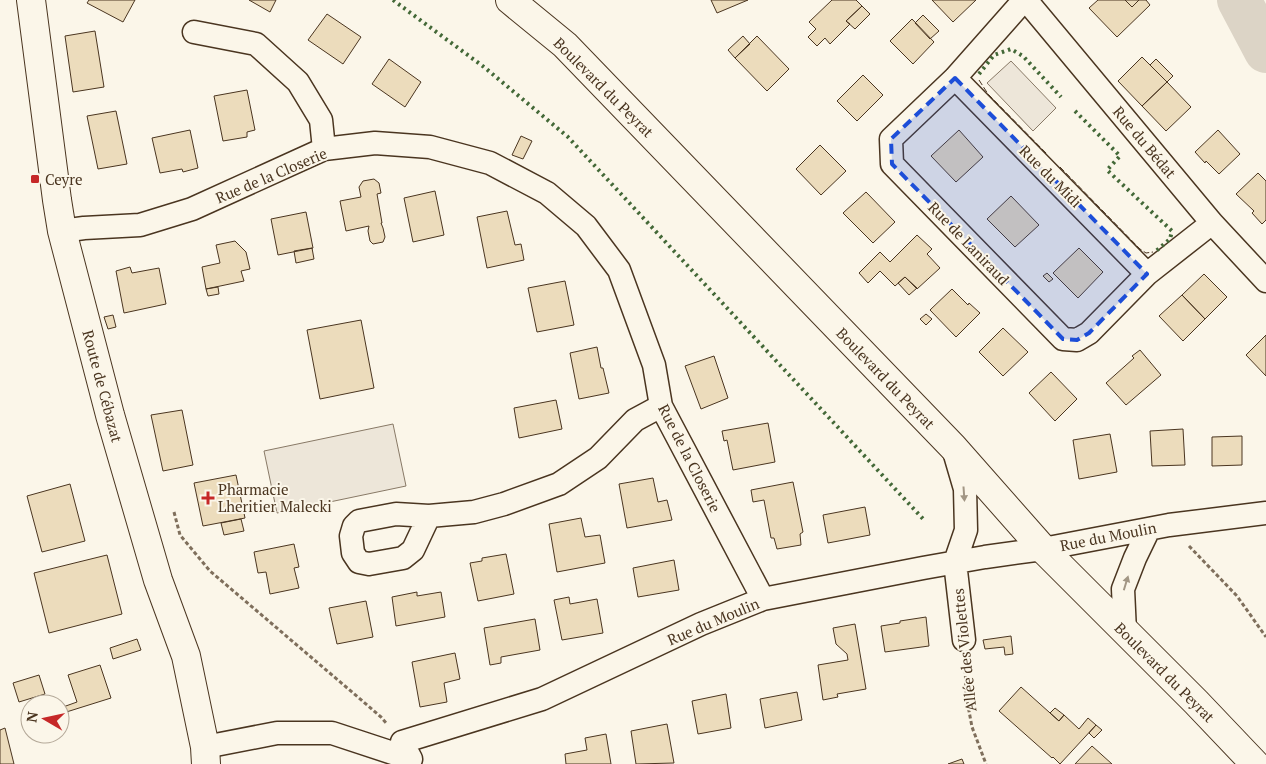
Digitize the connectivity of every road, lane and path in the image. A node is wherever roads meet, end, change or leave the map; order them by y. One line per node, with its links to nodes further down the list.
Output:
1 (31, 0): 8 (main road, Route de Cébazat)
2 (510, 0): 12 (main road, Boulevard du Peyrat)
3 (1025, 0): 5 (street, Rue de Laniraud); 7 (street, Rue du Bédat)
4 (194, 32): 6 (street)
5 (955, 78): 9 (street, Rue du Midi); 9 (street, Rue de Laniraud)
6 (324, 149): 8 (street, Rue de la Closerie); 11 (street, Rue de la Closerie)
7 (1212, 223): 9 (street, Rue de Laniraud); 10 (street, Rue du Bédat)
8 (62, 231): 23 (main road, Route de Cébazat)
9 (1147, 274)
10 (1266, 281)
11 (661, 406): 15 (street); 19 (street, Rue de la Closerie)
12 (953, 447): 17 (main road, Boulevard du Peyrat); 18 (street, one-way to 18)
13 (174, 512): 24 (path)
14 (1266, 513): 16 (street, Rue du Moulin)
15 (429, 516)
16 (1159, 527): 17 (street, Rue du Moulin); 20 (street, one-way to 16); 21 (path)
17 (1042, 549): 18 (street, Rue du Moulin); 20 (main road, Boulevard du Peyrat)
18 (955, 562): 19 (street, Rue du Moulin); 22 (street, Allée des Violettes)
19 (763, 599): 24 (street, Rue du Moulin)
20 (1125, 632): 26 (main road, Boulevard du Peyrat)
21 (1266, 637)
22 (964, 640): 25 (path, Allée des Violettes)
23 (206, 755): 24 (street)
24 (409, 755)
25 (986, 764)
26 (1255, 764)

